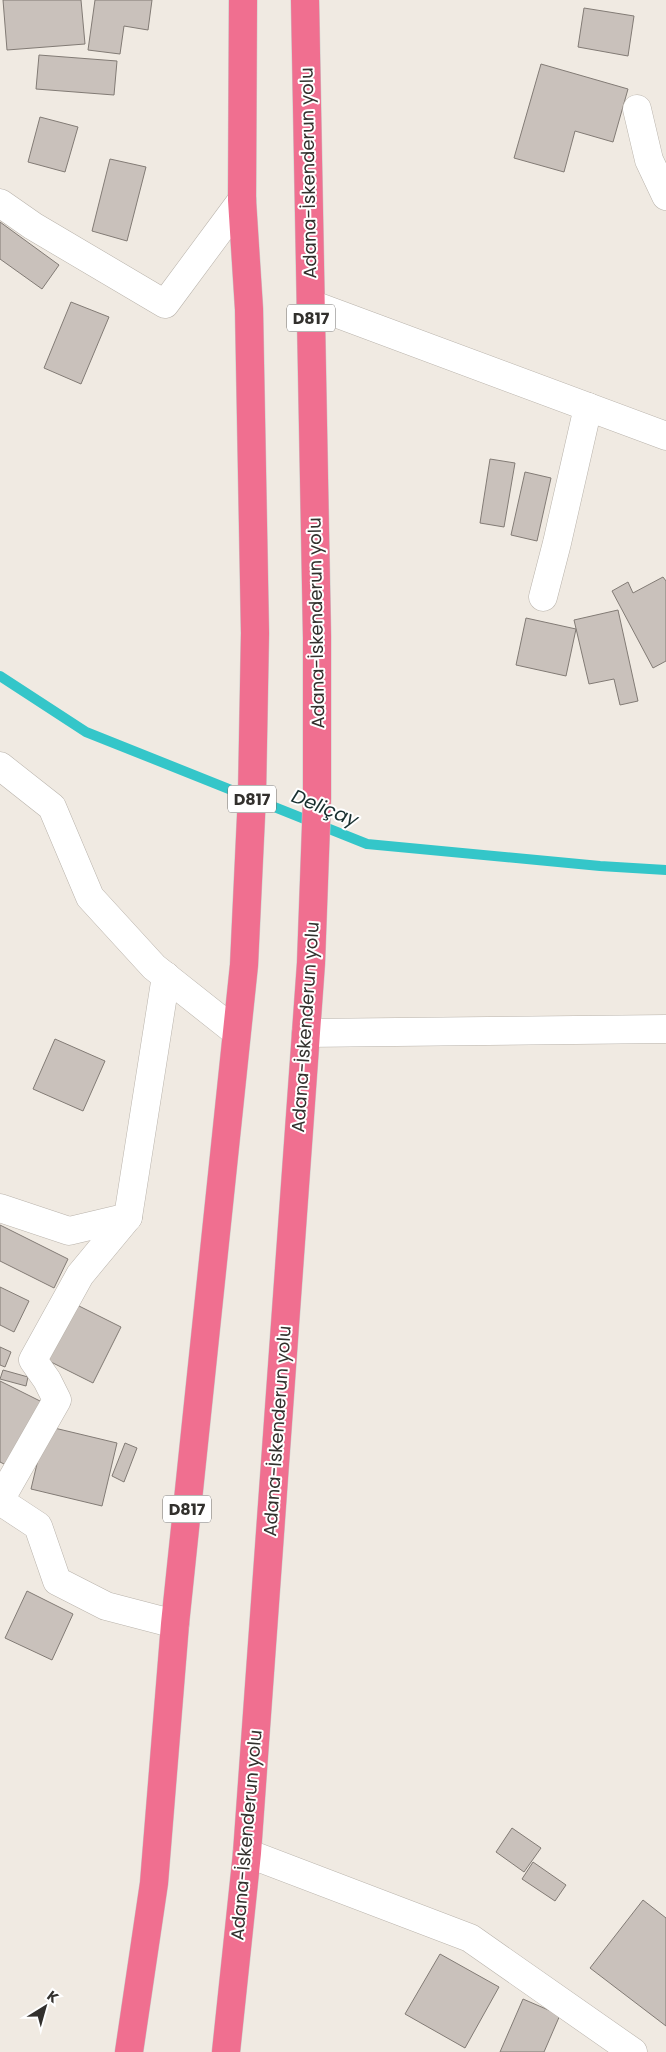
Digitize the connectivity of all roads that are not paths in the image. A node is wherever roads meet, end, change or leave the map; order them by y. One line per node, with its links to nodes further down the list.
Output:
1 (243, 0): 5 (highway, D817)
2 (305, 0): 7 (highway, Adana-İskenderun yolu / D817)
3 (637, 109): 4 (street)
4 (666, 196)
5 (242, 200): 6 (street); 14 (highway, D817)
6 (0, 203)
7 (311, 304): 8 (street); 15 (highway, Adana-İskenderun yolu / D817)
8 (588, 407): 9 (street); 10 (street)
9 (666, 436)
10 (543, 597)
11 (0, 766): 12 (street)
12 (166, 976): 14 (street); 17 (street)
13 (666, 1028): 15 (street)
14 (236, 1032): 19 (highway, D817)
15 (306, 1033): 20 (highway, Adana-İskenderun yolu / D817)
16 (0, 1208): 17 (street)
17 (128, 1217): 18 (street)
18 (0, 1500): 19 (street)
19 (175, 1624): 21 (highway, D817)
20 (246, 1853): 22 (highway, Adana-İskenderun yolu / D817); 23 (street)
21 (129, 2052)
22 (226, 2052)
23 (633, 2052)

